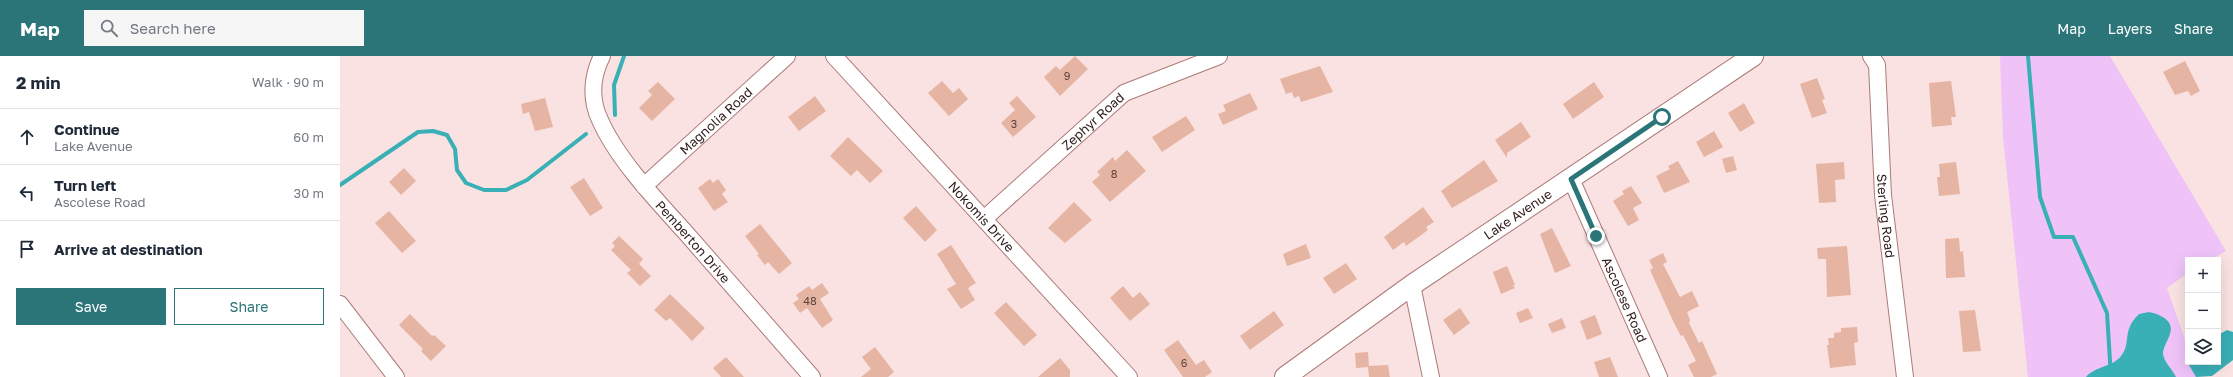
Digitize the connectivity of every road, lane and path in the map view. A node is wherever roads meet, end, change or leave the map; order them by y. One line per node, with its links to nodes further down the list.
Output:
1 (602, 56): 8 (street, Pemberton Drive)
2 (787, 56): 8 (street, Magnolia Road)
3 (834, 56): 9 (street, Nokomis Drive)
4 (1220, 56): 9 (street, Zephyr Road)
5 (1753, 56): 7 (street, Lake Avenue)
6 (1871, 56): 18 (street, Sterling Road)
7 (1571, 179): 10 (street, Lake Avenue); 17 (street, Ascolese Road)
8 (644, 186): 13 (street, Pemberton Drive)
9 (985, 218): 14 (street, Nokomis Drive)
10 (1412, 285): 15 (street, Lake Avenue); 16 (street)
11 (340, 304): 12 (street)
12 (396, 377)
13 (812, 377)
14 (1129, 377)
15 (1286, 377)
16 (1431, 377)
17 (1659, 377)
18 (1905, 377)

